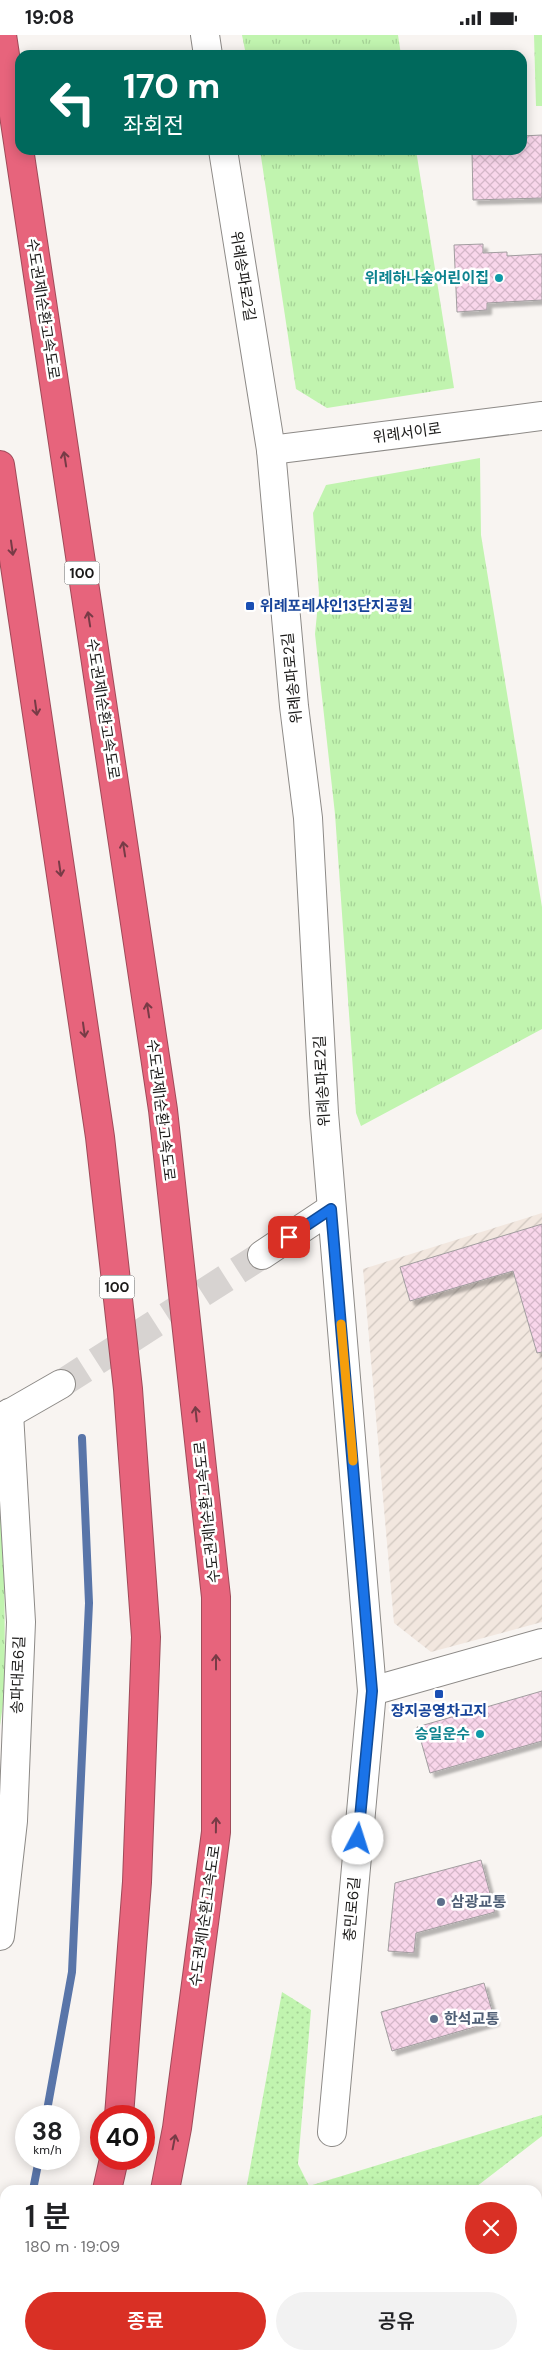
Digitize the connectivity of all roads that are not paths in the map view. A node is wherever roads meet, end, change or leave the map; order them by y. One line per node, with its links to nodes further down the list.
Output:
1 (2, 35): 4 (highway, 수도권제1순환고속도로 / 100, one-way to 1)
2 (205, 35): 3 (street)
3 (207, 50)
4 (15, 122)
5 (20, 155): 21 (highway, 수도권제1순환고속도로 / 100, one-way to 5)
6 (224, 155): 8 (street, 위례송파로2길)
7 (542, 416): 8 (street, 위례서이로)
8 (271, 450): 10 (street, 위례송파로2길)
9 (0, 465): 17 (highway, 100, one-way to 17)
10 (331, 1209): 11 (street); 15 (street, 충민로6길)
11 (262, 1255)
12 (60, 1384): 13 (street)
13 (4, 1416): 16 (street, 송파대로6길)
14 (542, 1643): 15 (street)
15 (372, 1691): 18 (street, 충민로6길)
16 (0, 1936)
17 (120, 2105)
18 (332, 2132)
19 (112, 2170): 20 (highway)
20 (108, 2185)
21 (167, 2185)

